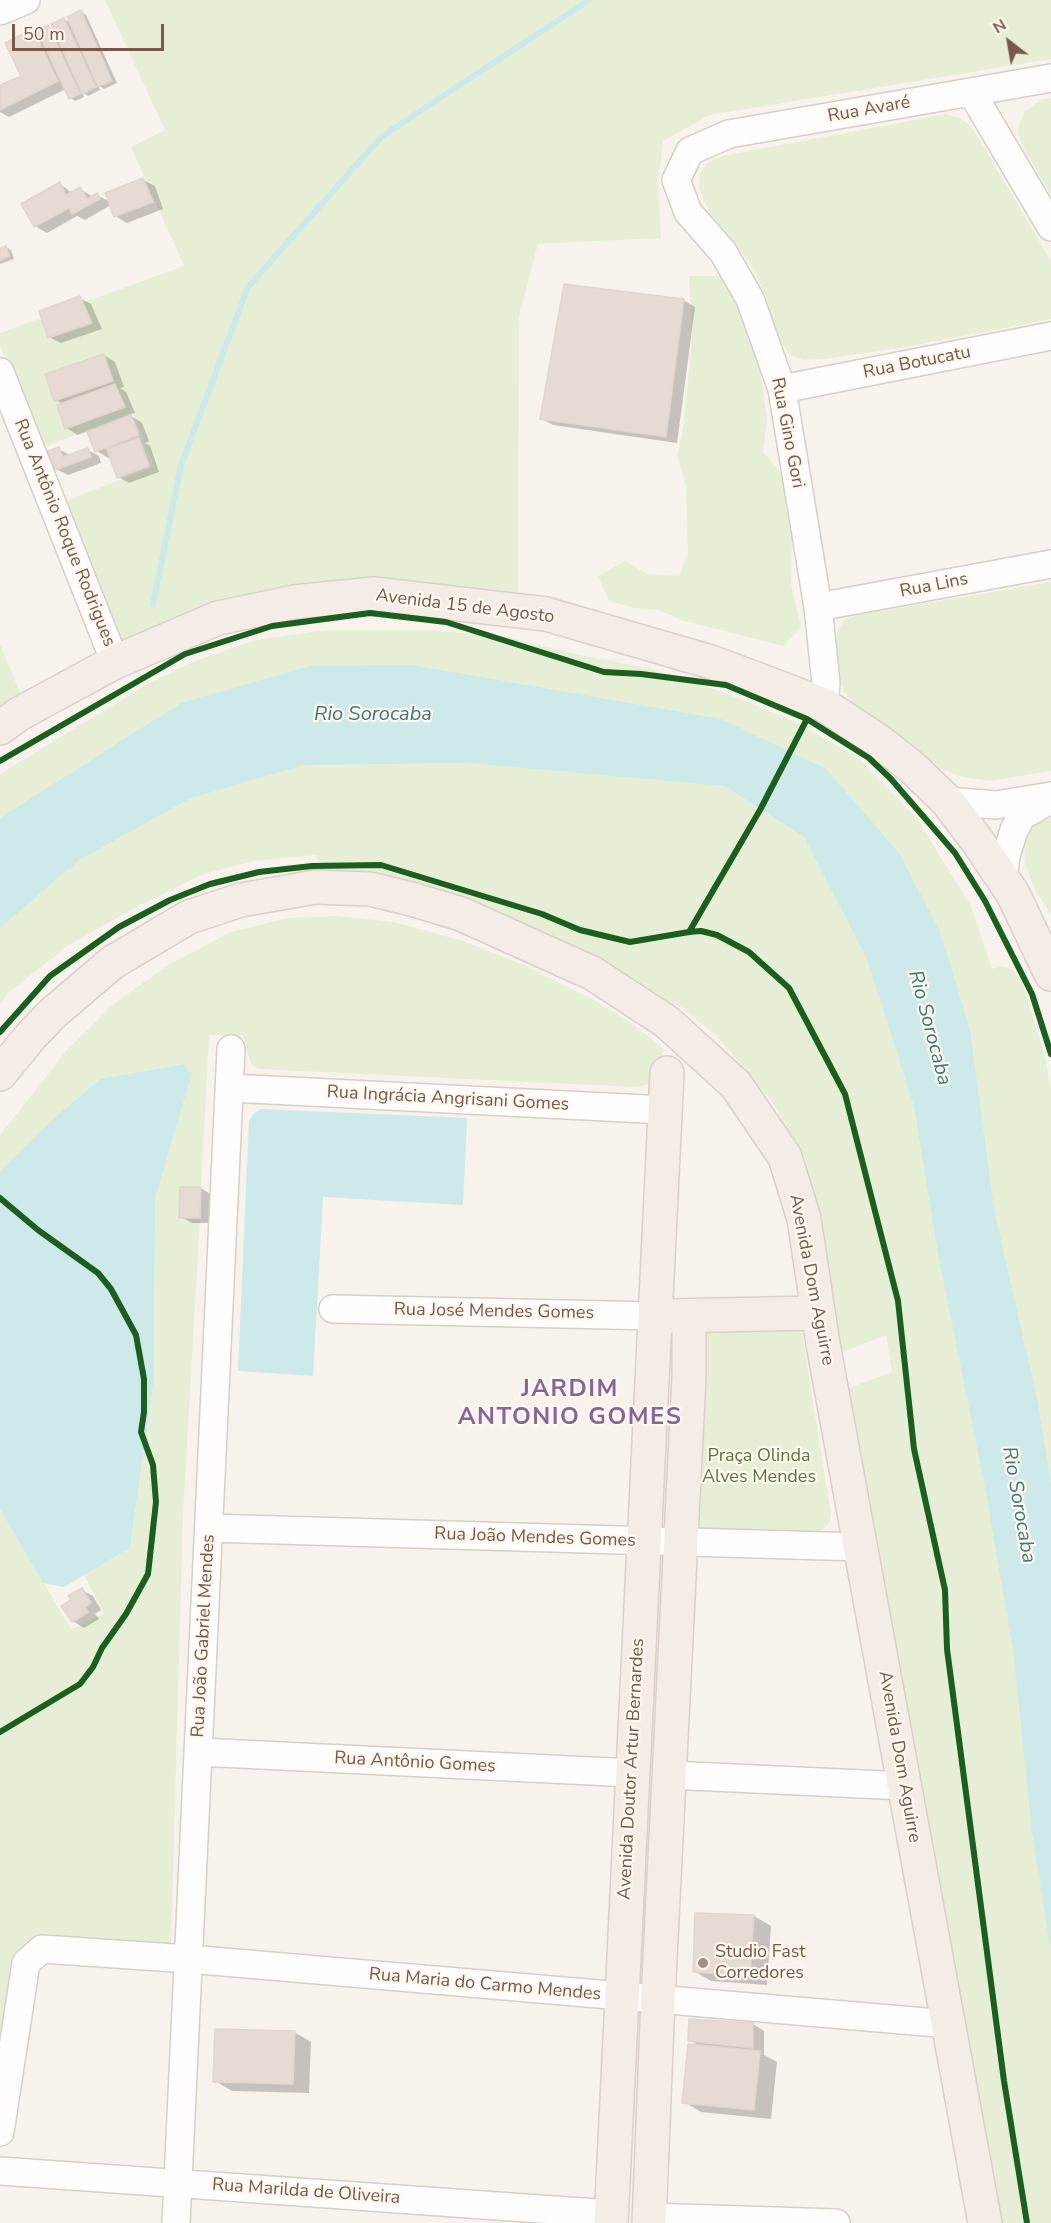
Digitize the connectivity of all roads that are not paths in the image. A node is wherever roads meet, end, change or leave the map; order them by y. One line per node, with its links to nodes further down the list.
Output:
1 (26, 0): 2 (street)
2 (0, 11)
3 (1051, 78): 4 (street, Rua Avaré)
4 (972, 93): 5 (street, Rua Avaré); 6 (street)
5 (690, 151): 9 (street, Rua Gino Gori)
6 (1051, 228)
7 (1051, 336): 9 (street, Rua Botucatu)
8 (0, 372): 12 (street, Rua Antônio Roque Rodrigues)
9 (782, 389): 11 (street, Rua Gino Gori)
10 (1051, 564): 11 (street, Rua Lins)
11 (818, 606): 13 (street, Rua Gino Gori)
12 (115, 662): 13 (main road, Avenida 15 de Agosto); 14 (main road, Avenida 15 de Agosto)
13 (824, 705): 16 (main road, Avenida 15 de Agosto)
14 (0, 728)
15 (1051, 798): 16 (street); 17 (street)
16 (969, 808): 18 (main road, Avenida 15 de Agosto)
17 (1022, 816): 18 (street); 19 (street)
18 (990, 844): 19 (main road, Avenida 15 de Agosto)
19 (1003, 877): 20 (main road, Avenida 15 de Agosto)
20 (1051, 975)
21 (231, 1049): 24 (street, Rua João Gabriel Mendes)
22 (667, 1073): 25 (main road, Avenida Doutor Artur Bernardes)
23 (0, 1074): 27 (main road, Avenida Dom Aguirre)
24 (231, 1088): 25 (street, Rua Ingrácia Angrisani Gomes); 30 (street, Rua João Gabriel Mendes)
25 (665, 1110): 28 (main road, Avenida Doutor Artur Bernardes)
26 (333, 1309): 28 (street, Rua José Mendes Gomes)
27 (818, 1313): 29 (main road); 33 (main road, Avenida Dom Aguirre)
28 (655, 1316): 29 (main road); 31 (main road, Avenida Doutor Artur Bernardes)
29 (689, 1317): 32 (main road, Avenida Doutor Artur Bernardes)
30 (209, 1528): 31 (street, Rua João Mendes Gomes); 34 (street, Rua João Gabriel Mendes)
31 (644, 1541): 32 (street, Rua João Mendes Gomes); 35 (main road, Avenida Doutor Artur Bernardes)
32 (681, 1542): 33 (street, Rua João Mendes Gomes); 36 (main road, Avenida Doutor Artur Bernardes)
33 (860, 1547): 37 (main road, Avenida Dom Aguirre)
34 (199, 1752): 35 (street, Rua Antônio Gomes); 38 (street, Rua João Gabriel Mendes)
35 (632, 1773): 39 (main road, Avenida Doutor Artur Bernardes)
36 (669, 1775): 37 (street); 40 (main road, Avenida Doutor Artur Bernardes)
37 (905, 1786): 41 (main road, Avenida Dom Aguirre)
38 (189, 1959): 39 (street, Rua Maria do Carmo Mendes); 42 (street, Rua Maria do Carmo Mendes); 44 (street, Rua João Gabriel Mendes)
39 (621, 1997): 40 (street, Rua Maria do Carmo Mendes); 45 (main road, Avenida Doutor Artur Bernardes)
40 (658, 1999): 41 (street, Rua Maria do Carmo Mendes); 46 (main road, Avenida Doutor Artur Bernardes)
41 (949, 2024): 49 (main road, Avenida Dom Aguirre)
42 (0, 2132)
43 (0, 2171): 44 (street, Rua Marilda de Oliveira)
44 (178, 2184): 45 (street, Rua Marilda de Oliveira); 47 (street, Rua João Gabriel Mendes)
45 (611, 2218)
46 (649, 2220): 48 (street)
47 (176, 2223)
48 (836, 2223)
49 (984, 2223)

